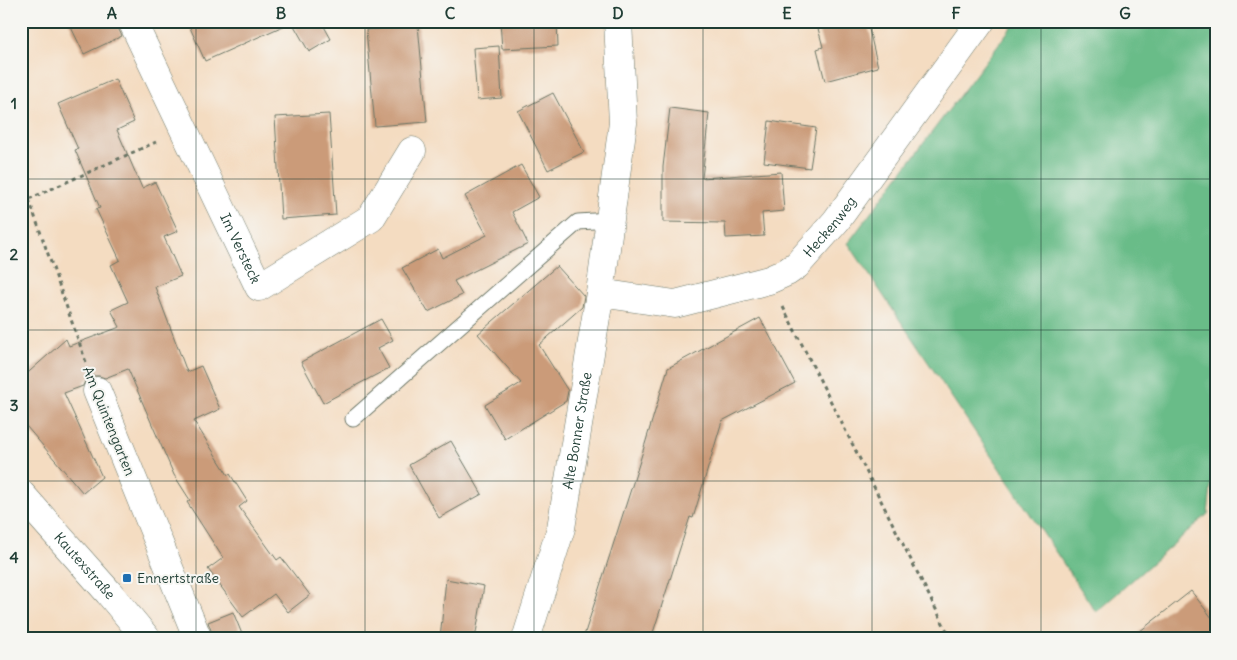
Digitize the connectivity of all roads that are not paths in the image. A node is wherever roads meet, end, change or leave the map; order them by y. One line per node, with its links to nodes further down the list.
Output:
1 (132, 21): 4 (street, Im Versteck)
2 (618, 21): 5 (street, Alte Bonner Straße)
3 (980, 21): 6 (street, Heckenweg)
4 (412, 151)
5 (610, 220): 6 (street, Alte Bonner Straße); 8 (lane)
6 (600, 292): 12 (street, Alte Bonner Straße)
7 (97, 391): 11 (street, Am Quintengarten)
8 (353, 419)
9 (21, 494): 10 (street, Kautexstraße)
10 (147, 639)
11 (198, 639)
12 (526, 639)

